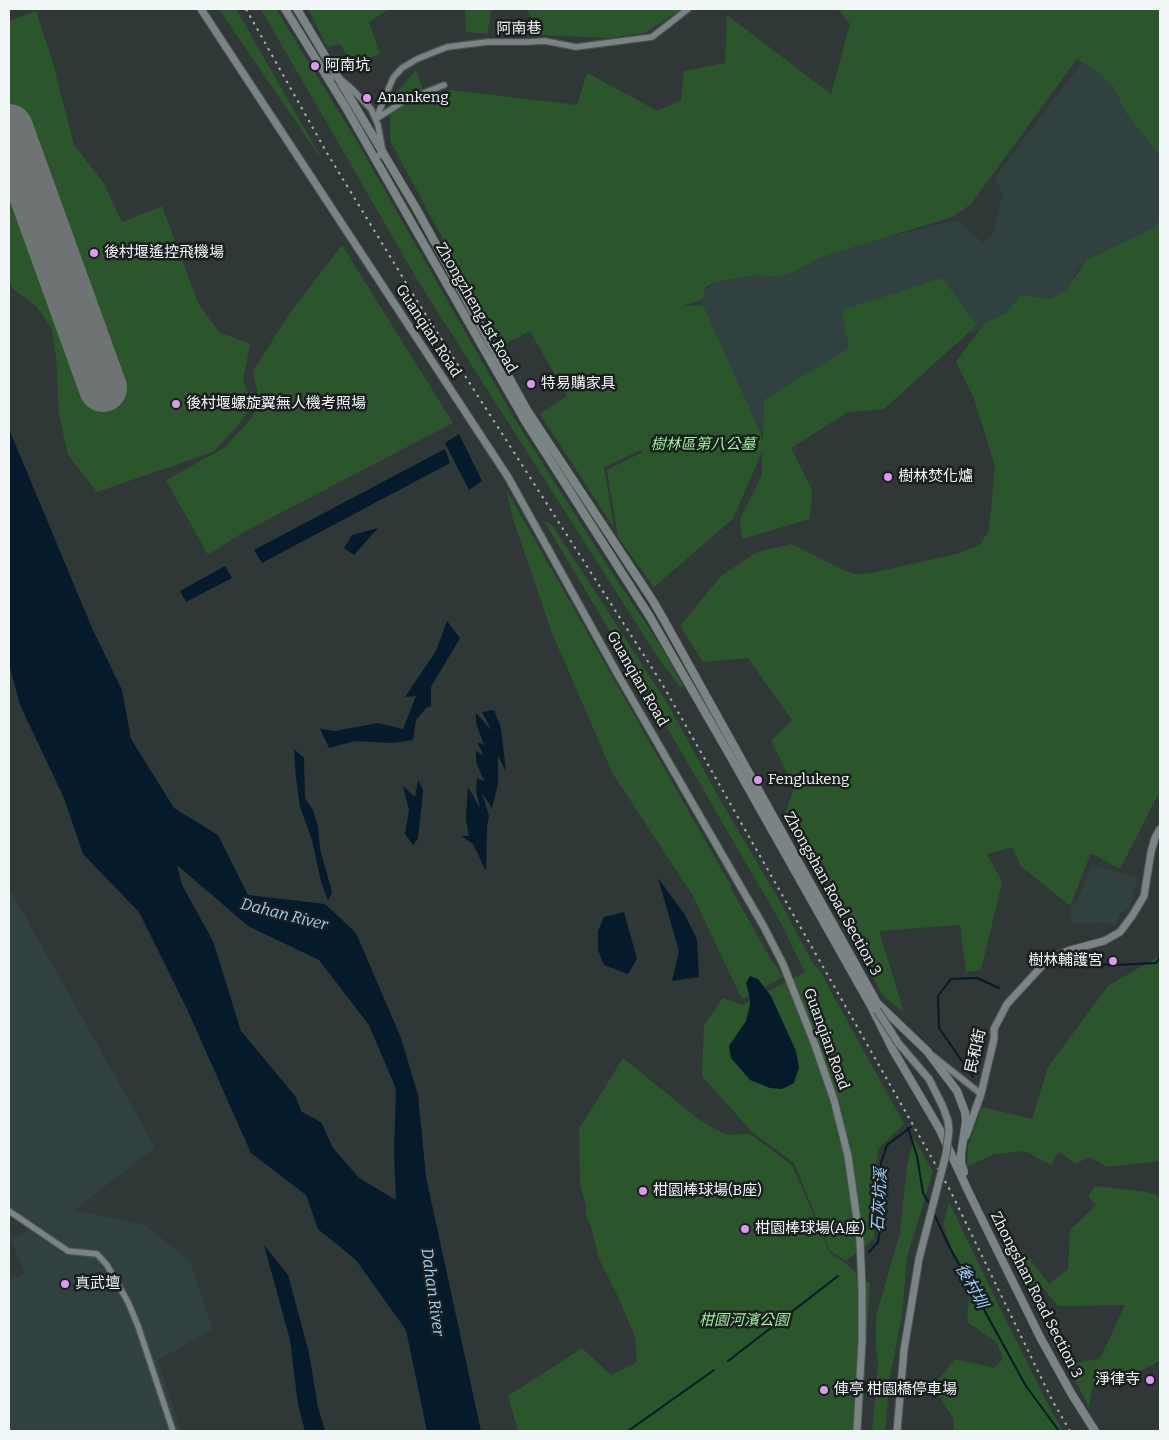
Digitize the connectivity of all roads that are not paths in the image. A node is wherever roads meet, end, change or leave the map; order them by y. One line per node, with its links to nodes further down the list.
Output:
1 (201, 9): 21 (street, Guanqian Road)
2 (285, 9): 6 (main road, Zhongzheng 1st Road)
3 (296, 9): 5 (main road, Zhongzheng 1st Road)
4 (688, 9): 8 (street, 阿南巷)
5 (336, 75): 6 (street); 8 (street); 9 (main road, Zhongzheng 1st Road)
6 (328, 80): 10 (main road, Zhongzheng 1st Road)
7 (444, 85): 8 (street)
8 (376, 119): 9 (street)
9 (383, 153): 10 (street); 11 (main road, Zhongzheng 1st Road)
10 (374, 158): 12 (main road, Zhongzheng 1st Road)
11 (653, 600): 14 (main road, Zhongshan Road Section 3)
12 (650, 617): 14 (main road, Zhongshan Road Section 3)
13 (1160, 829): 16 (street, 民和街)
14 (875, 1006): 15 (main road, Zhongshan Road Section 3); 18 (main road, Zhongshan Road Section 3); 22 (street, bridge)
15 (927, 1051): 16 (street); 17 (main road, Zhongshan Road Section 3)
16 (981, 1094): 17 (street, 民和街)
17 (963, 1144): 18 (main road, Zhongshan Road Section 3)
18 (970, 1195): 23 (main road, Zhongshan Road Section 3)
19 (9, 1211): 20 (street)
20 (173, 1431)
21 (857, 1431)
22 (897, 1431)
23 (1095, 1431)

